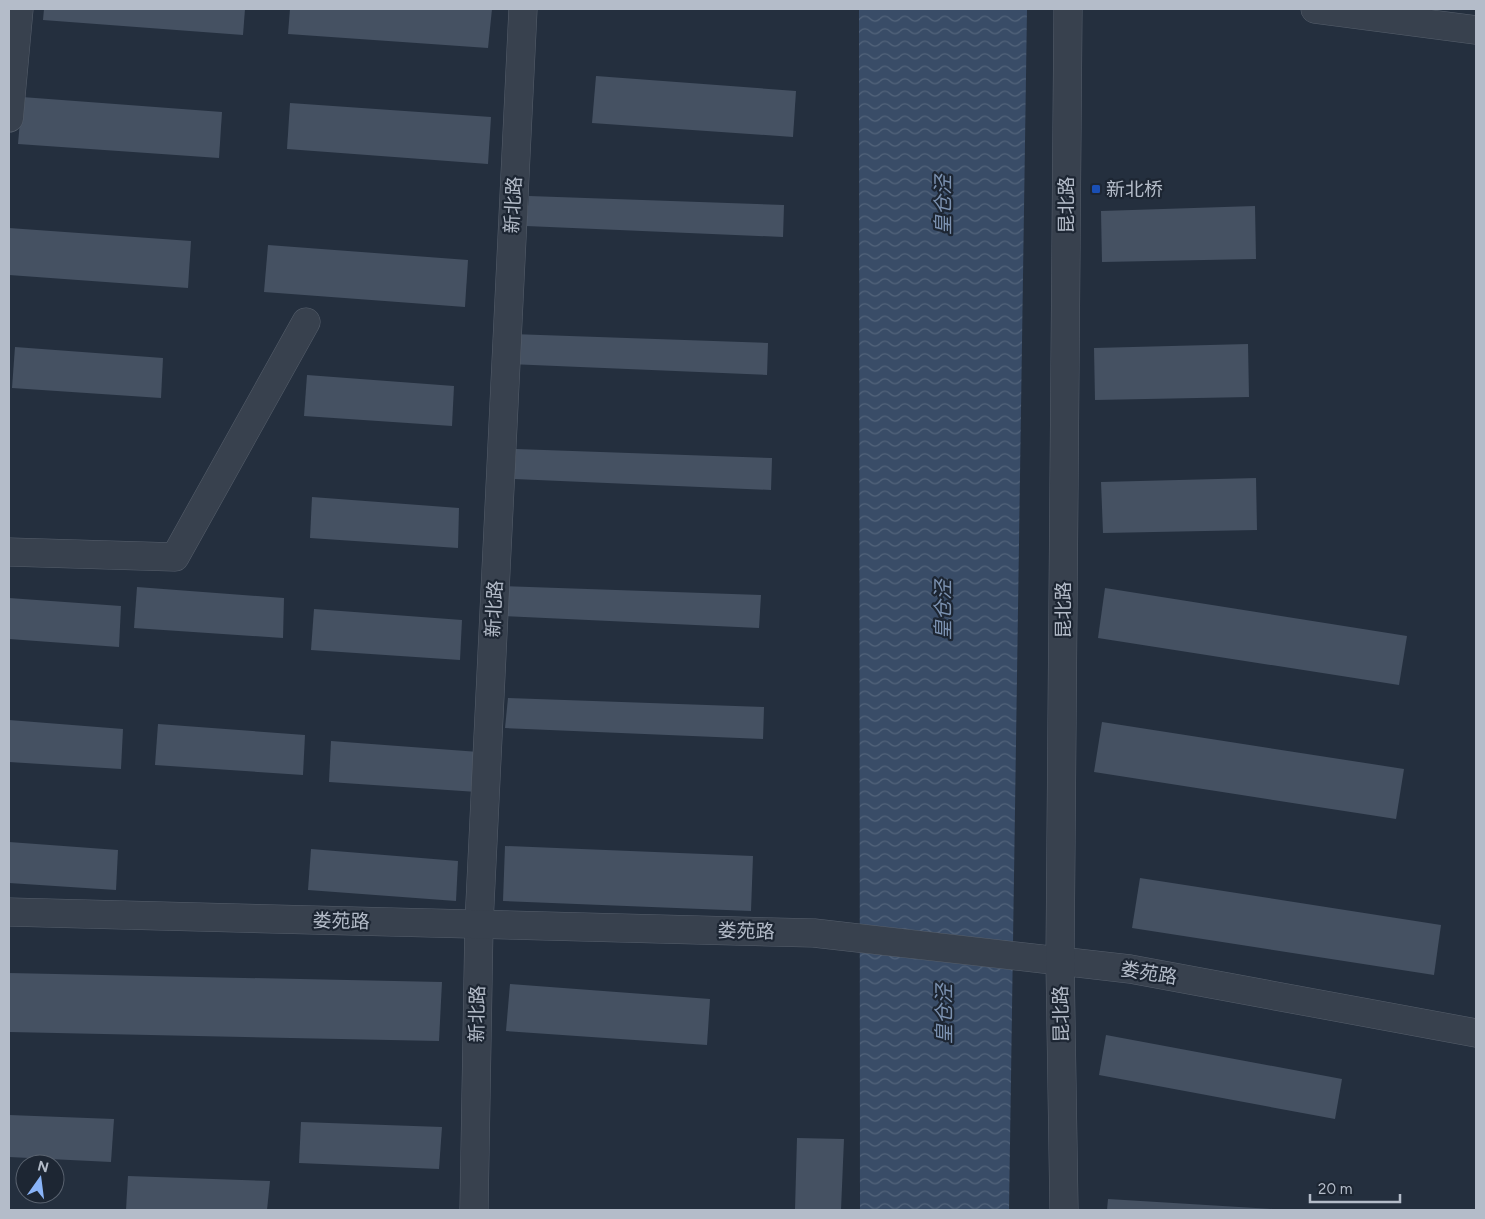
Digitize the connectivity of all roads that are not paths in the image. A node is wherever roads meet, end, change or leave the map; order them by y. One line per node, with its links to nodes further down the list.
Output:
1 (19, 9): 6 (street)
2 (523, 9): 10 (street, 新北路)
3 (1068, 9): 11 (street, 昆北路)
4 (1315, 9): 5 (street)
5 (1476, 30)
6 (9, 118)
7 (306, 322): 8 (street)
8 (9, 552)
9 (9, 912): 10 (street, 娄苑路)
10 (479, 924): 11 (street, 娄苑路); 13 (street, 新北路)
11 (1060, 961): 12 (street, 娄苑路); 14 (street, 昆北路)
12 (1476, 1033)
13 (474, 1210)
14 (1064, 1210)

